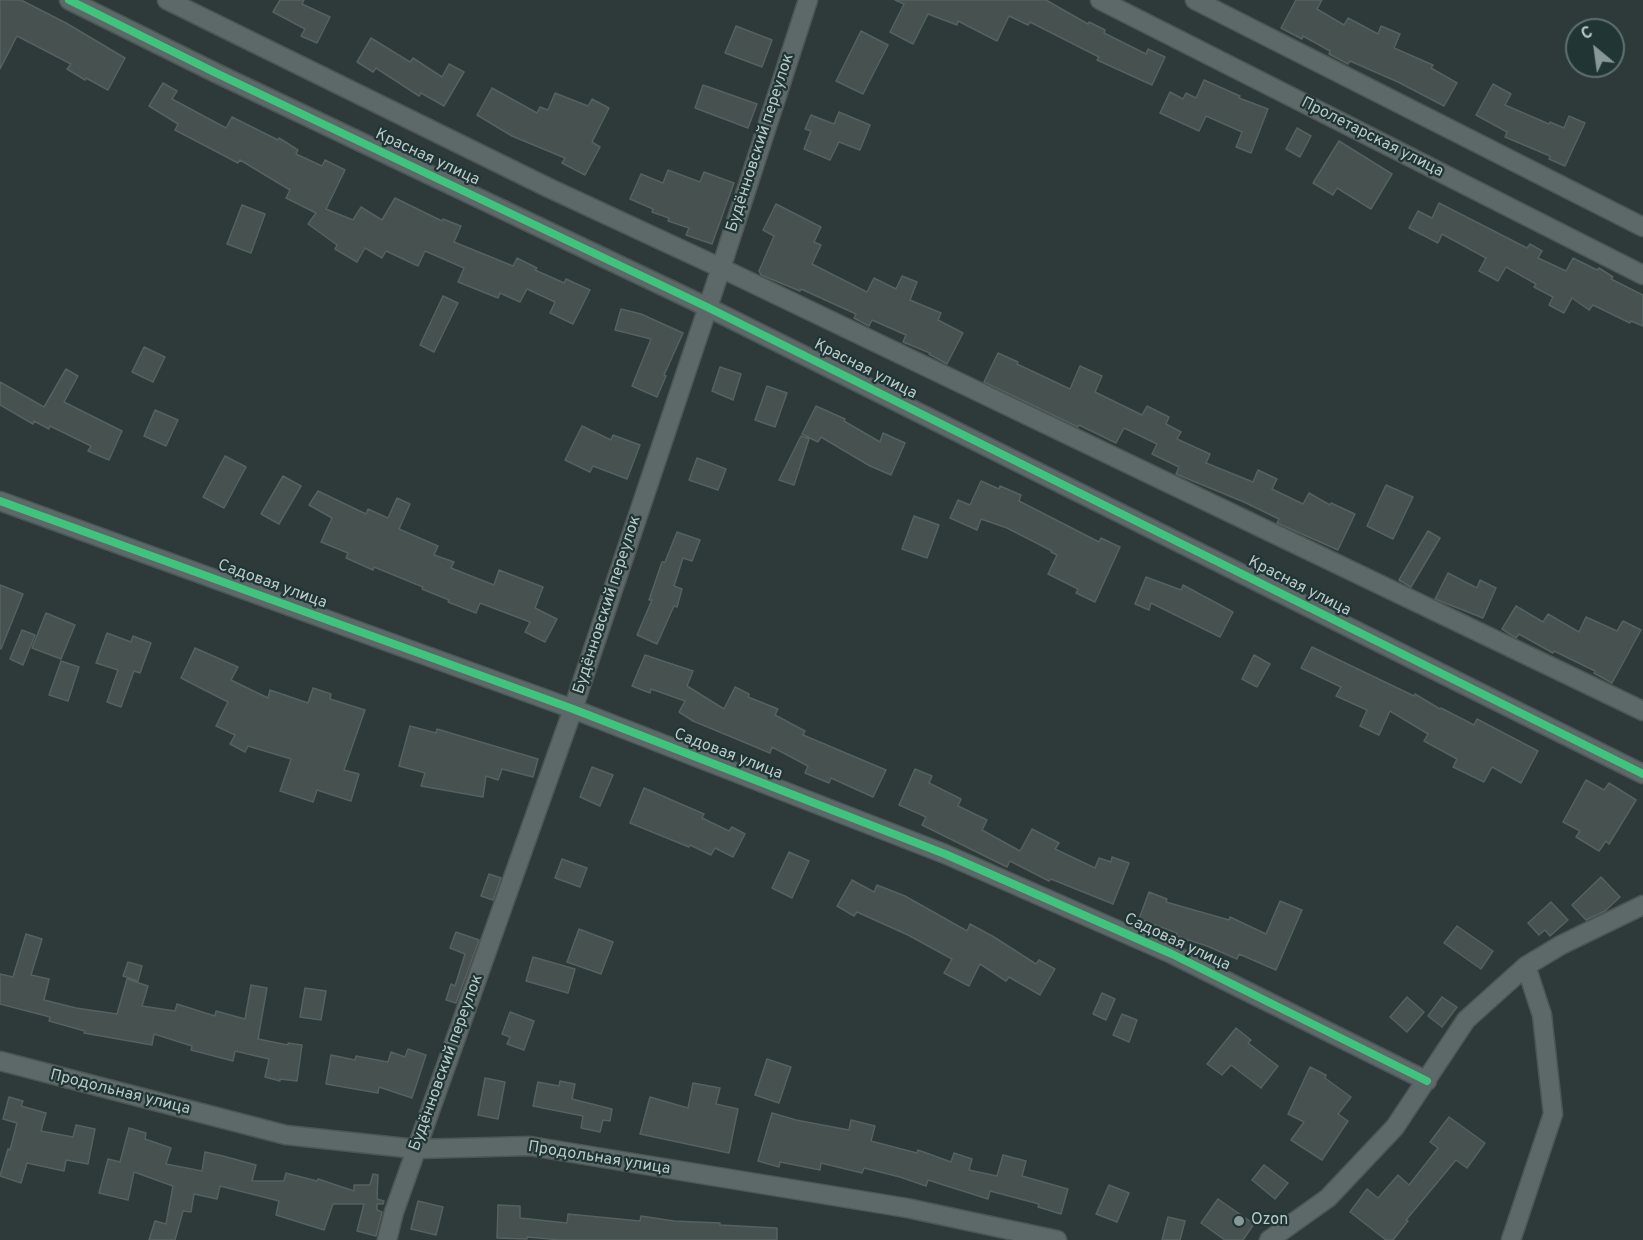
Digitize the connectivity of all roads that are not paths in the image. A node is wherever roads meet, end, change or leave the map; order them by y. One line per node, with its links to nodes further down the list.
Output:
1 (69, 0): 9 (street, Красная улица)
2 (167, 0): 7 (street, Красная улица)
3 (808, 0): 7 (street, Будённовский переулок)
4 (1100, 0): 8 (street, Пролетарская улица)
5 (1195, 0): 6 (street)
6 (1643, 227)
7 (721, 268): 9 (street, Будённовский переулок); 12 (street, Красная улица)
8 (1643, 275)
9 (708, 307): 11 (street, Будённовский переулок); 13 (street, Красная улица)
10 (0, 501): 11 (street, Садовая улица)
11 (573, 709): 17 (street, Садовая улица); 18 (street, Будённовский переулок)
12 (1643, 711)
13 (1643, 774)
14 (1643, 905): 15 (street)
15 (1526, 966): 17 (street); 22 (street)
16 (0, 1061): 18 (street, Продольная улица)
17 (1427, 1081): 21 (street)
18 (416, 1149): 19 (street, Будённовский переулок); 20 (street, Продольная улица)
19 (387, 1240)
20 (1057, 1240)
21 (1269, 1240)
22 (1510, 1240)

